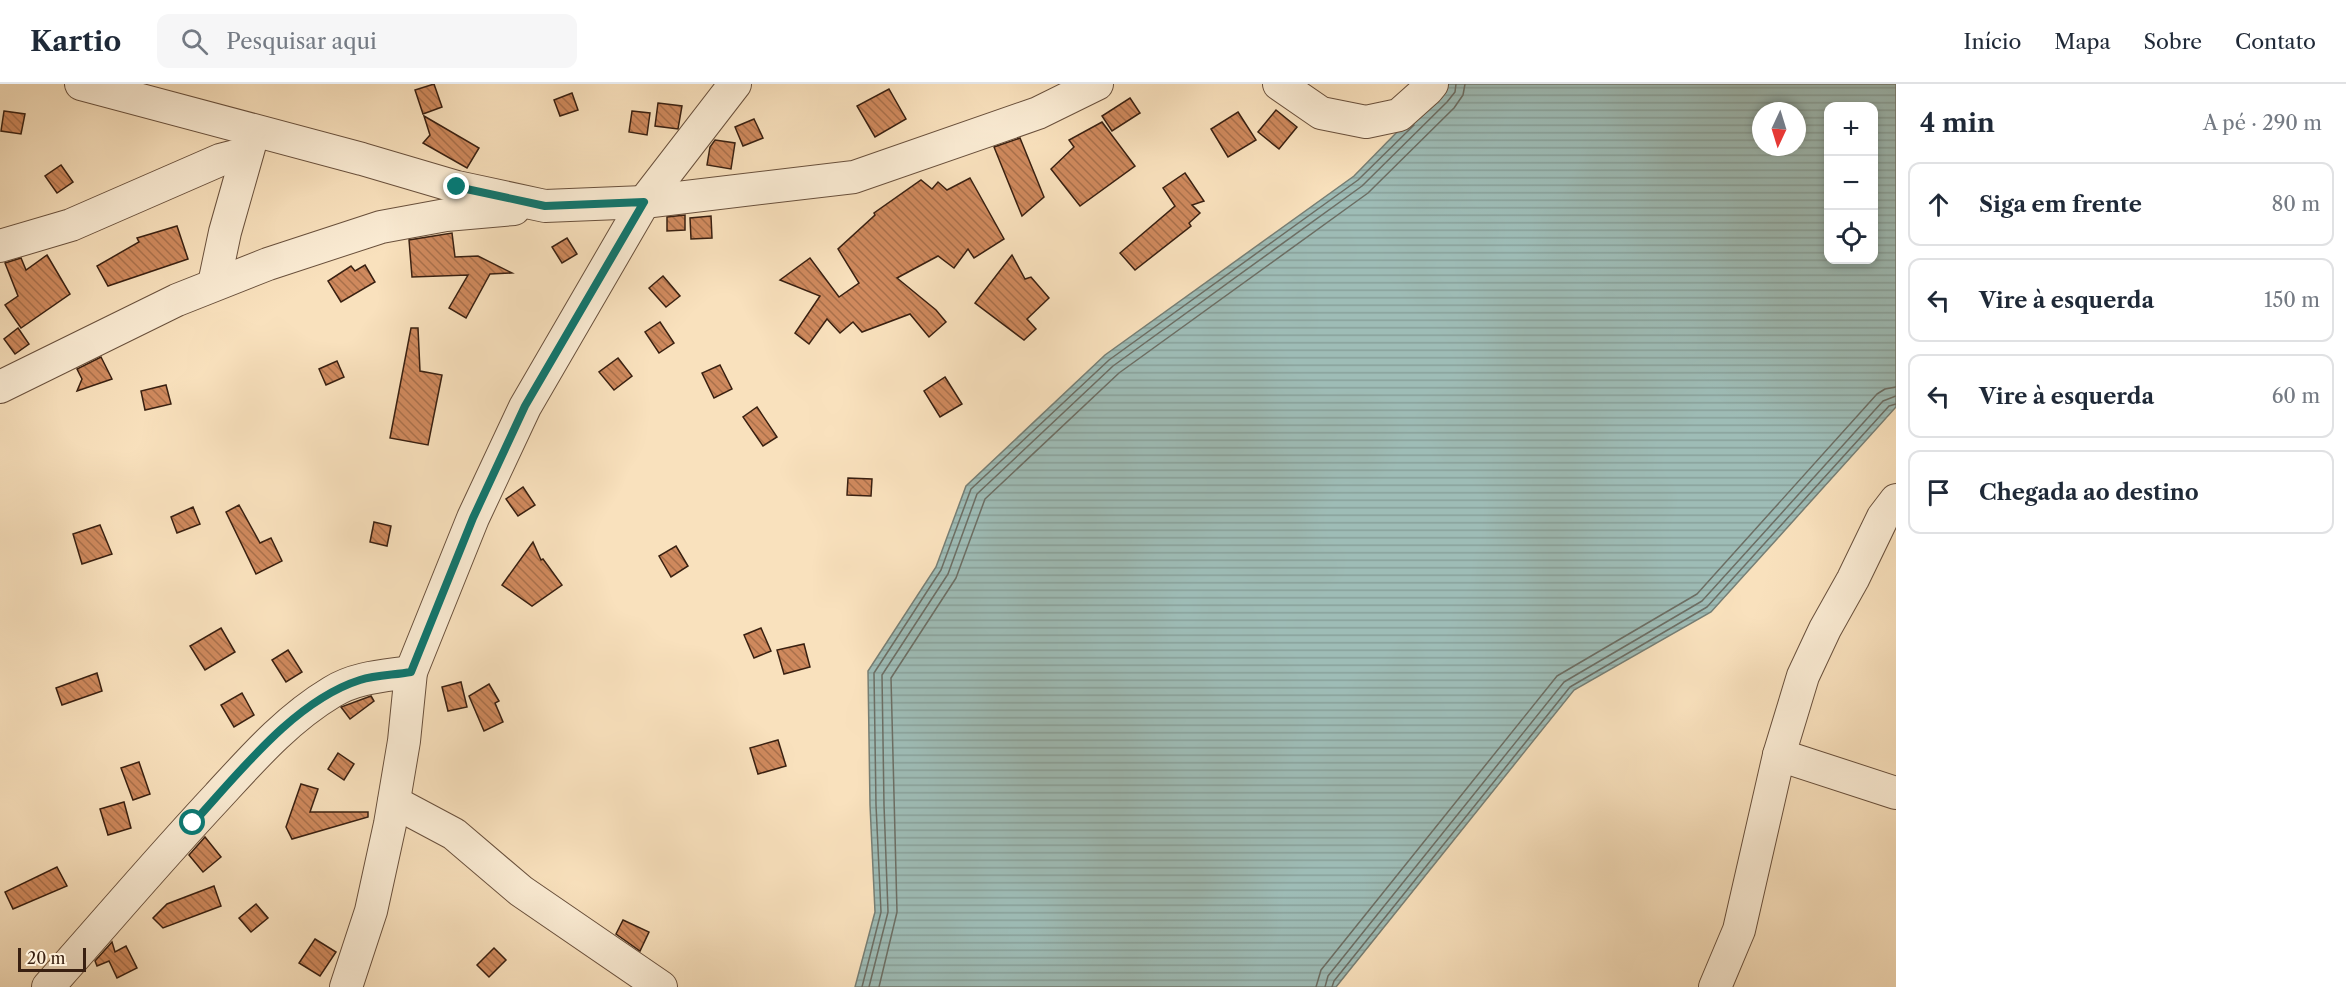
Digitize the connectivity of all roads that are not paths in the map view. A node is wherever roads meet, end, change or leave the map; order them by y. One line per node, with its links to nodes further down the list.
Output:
1 (83, 84): 6 (street)
2 (735, 84): 7 (street)
3 (1097, 84): 7 (street)
4 (1279, 84): 5 (street)
5 (1432, 84)
6 (250, 141): 8 (street); 9 (street); 10 (street)
7 (644, 202): 8 (street); 13 (street)
8 (545, 206): 10 (street)
9 (0, 246)
10 (214, 284): 11 (street)
11 (0, 387)
12 (1896, 500): 14 (street)
13 (411, 672): 16 (street); 17 (street)
14 (1779, 754): 15 (street); 20 (street)
15 (1896, 793)
16 (394, 802): 18 (street); 19 (street)
17 (48, 987)
18 (346, 987)
19 (661, 987)
20 (1715, 987)

